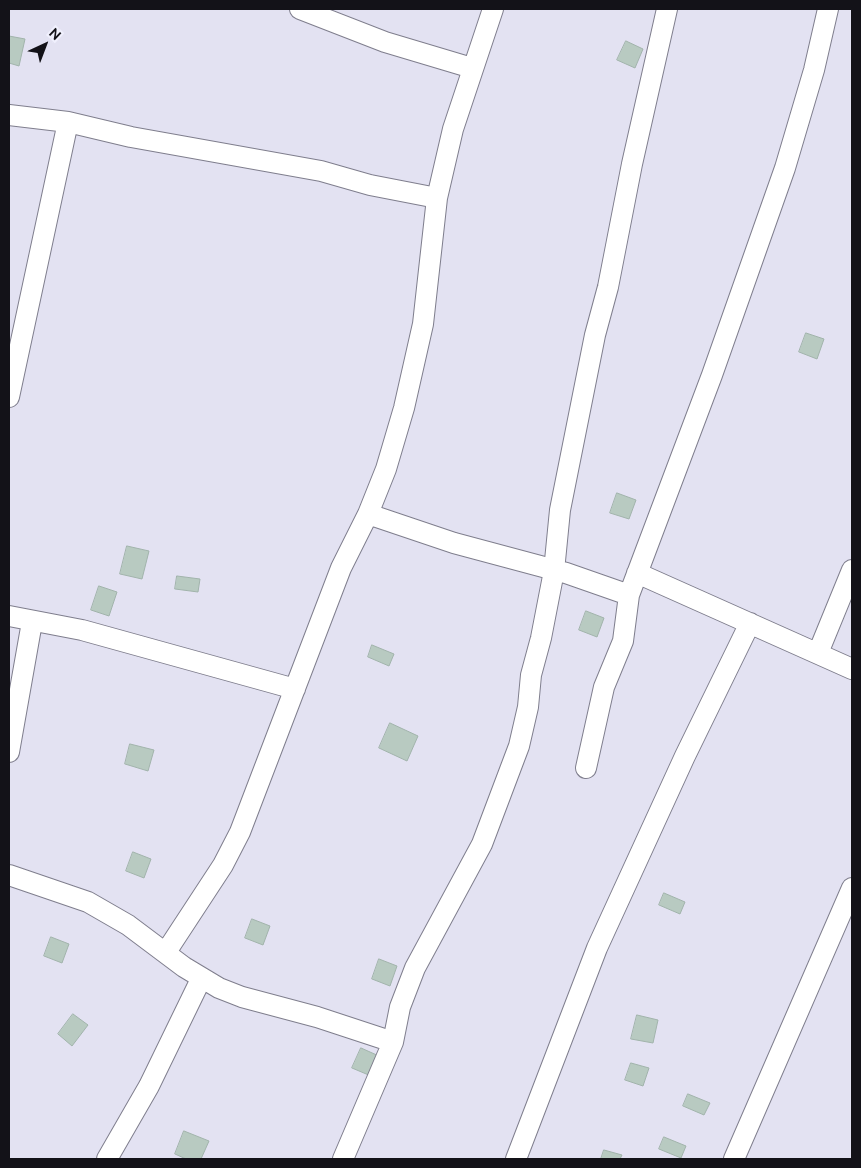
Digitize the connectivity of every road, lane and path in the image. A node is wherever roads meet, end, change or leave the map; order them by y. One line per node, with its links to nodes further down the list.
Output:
1 (300, 9): 5 (street)
2 (493, 9): 5 (street)
3 (667, 9): 12 (street)
4 (828, 9): 13 (street)
5 (472, 68): 8 (street)
6 (9, 115): 7 (street)
7 (68, 122): 8 (street); 9 (street)
8 (437, 198): 10 (street)
9 (9, 397)
10 (368, 514): 12 (street); 20 (street)
11 (852, 570): 18 (street)
12 (554, 571): 14 (street); 27 (street)
13 (637, 573): 14 (street); 17 (street)
14 (629, 595): 22 (street)
15 (9, 616): 16 (street)
16 (32, 622): 20 (street); 21 (street)
17 (750, 623): 18 (street); 30 (street)
18 (818, 653): 19 (street)
19 (852, 668)
20 (295, 689): 25 (street)
21 (9, 752)
22 (586, 768)
23 (9, 875): 25 (street)
24 (852, 888): 31 (street)
25 (166, 952): 26 (street)
26 (201, 979): 27 (street); 28 (street)
27 (393, 1042): 29 (street)
28 (107, 1159)
29 (343, 1159)
30 (516, 1159)
31 (734, 1159)

